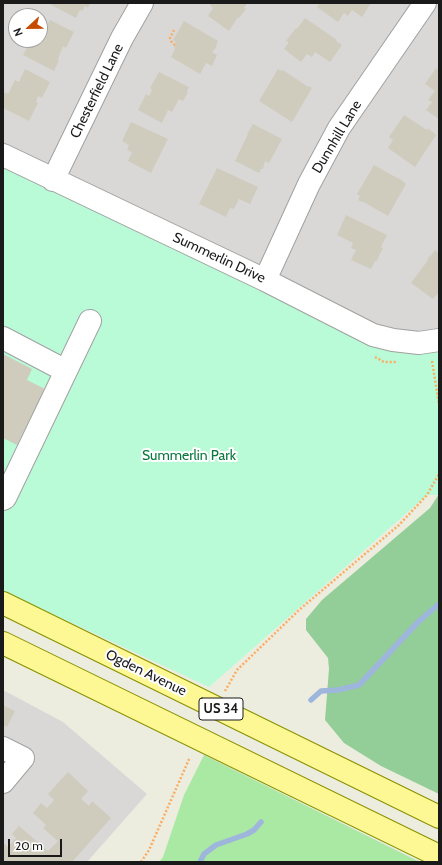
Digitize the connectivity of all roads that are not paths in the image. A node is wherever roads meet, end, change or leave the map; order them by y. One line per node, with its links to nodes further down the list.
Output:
1 (142, 3): 4 (street, Chesterfield Lane)
2 (425, 3): 5 (street, Dunnhill Lane)
3 (3, 155): 4 (street, Summerlin Drive)
4 (53, 180): 5 (street, Summerlin Drive)
5 (265, 280): 8 (street, Summerlin Drive)
6 (90, 321): 9 (street)
7 (3, 338): 9 (street)
8 (439, 340)
9 (66, 371): 10 (street)
10 (6, 486)
11 (3, 604): 15 (main road, Ogden Avenue / US 34)
12 (3, 643): 16 (main road, US 34)
13 (3, 748): 14 (street)
14 (3, 782)
15 (439, 817)
16 (439, 856)

